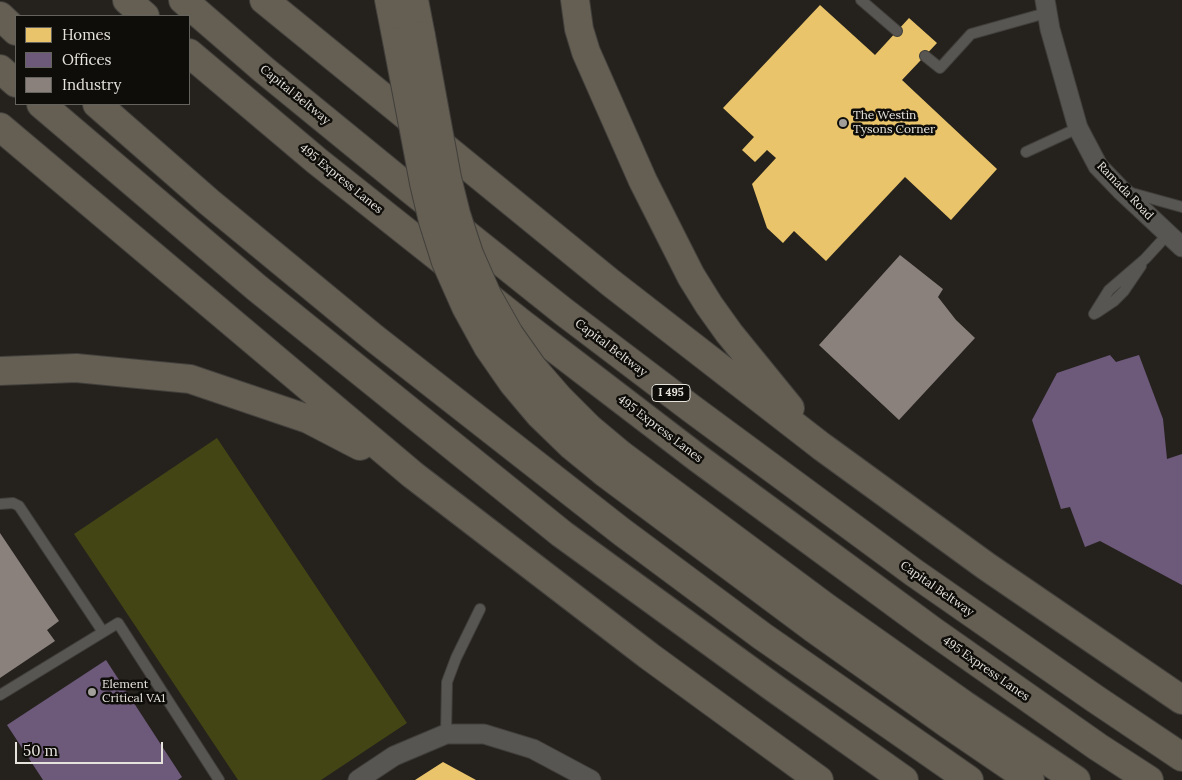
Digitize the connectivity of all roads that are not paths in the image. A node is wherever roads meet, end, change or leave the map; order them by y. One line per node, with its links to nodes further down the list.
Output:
1 (127, 0): 9 (highway)
2 (183, 0): 38 (highway, Capital Beltway / I 495)
3 (264, 0): 29 (highway)
4 (390, 0): 13 (highway)
5 (414, 0): 13 (highway)
6 (575, 0): 29 (highway)
7 (861, 0): 12 (lane)
8 (1043, 4): 15 (lane); 21 (street, Ramada Road)
9 (144, 15)
10 (0, 16): 11 (highway)
11 (15, 30)
12 (896, 31)
13 (409, 38): 30 (highway, bridge)
14 (190, 54): 47 (highway, 495 Express Lanes / I 495)
15 (924, 56)
16 (0, 69): 17 (highway)
17 (15, 82)
18 (42, 105): 43 (highway)
19 (98, 105): 44 (highway)
20 (0, 127): 31 (highway)
21 (1078, 128): 22 (lane); 23 (street, Ramada Road)
22 (1026, 152)
23 (1121, 190): 24 (lane); 25 (street, Ramada Road)
24 (1182, 207)
25 (1168, 234): 26 (street, Ramada Road); 27 (lane)
26 (1182, 247)
27 (1145, 259): 27 (lane)
28 (0, 371): 31 (highway)
29 (821, 446): 36 (highway)
30 (613, 463): 45 (highway); 46 (highway)
31 (412, 475): 42 (highway)
32 (0, 504): 34 (lane)
33 (480, 609): 37 (lane)
34 (103, 632): 35 (lane); 39 (lane)
35 (0, 695)
36 (1182, 700)
37 (446, 734): 40 (street); 41 (street)
38 (1182, 757)
39 (219, 780)
40 (358, 780)
41 (591, 780)
42 (818, 780)
43 (904, 780)
44 (969, 780)
45 (1030, 780)
46 (1076, 780)
47 (1149, 780)

